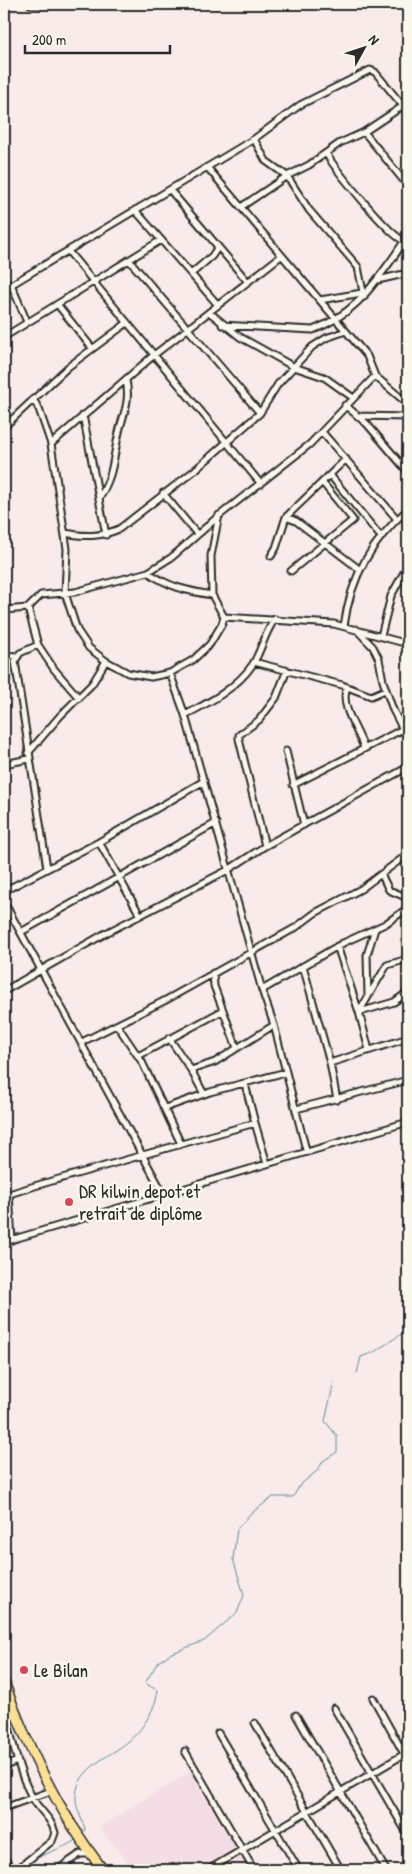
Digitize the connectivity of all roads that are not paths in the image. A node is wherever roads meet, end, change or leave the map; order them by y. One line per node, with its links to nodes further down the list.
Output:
1 (30, 4): 2 (street)
2 (54, 4)
3 (406, 107): 4 (street); 5 (street)
4 (364, 132): 6 (street); 9 (street)
5 (254, 140): 7 (street); 8 (street)
6 (326, 153): 8 (street); 13 (street)
7 (208, 167): 10 (street); 11 (street)
8 (286, 176): 11 (street); 26 (street)
9 (408, 186)
10 (170, 190): 12 (street); 15 (street)
11 (241, 207): 17 (street)
12 (135, 210): 14 (street); 16 (street)
13 (407, 239): 21 (street)
14 (161, 240): 18 (street); 20 (street)
15 (218, 247): 20 (street); 23 (street)
16 (68, 251): 22 (street); 24 (street)
17 (281, 256): 23 (street); 27 (street)
18 (129, 260): 22 (street); 35 (street)
19 (408, 273): 21 (street)
20 (191, 274): 29 (street)
21 (378, 280): 26 (street)
22 (93, 282): 28 (street); 33 (street)
23 (248, 282): 29 (street)
24 (11, 284): 25 (street); 32 (street)
25 (4, 289)
26 (363, 295): 27 (street); 31 (street)
27 (320, 300): 31 (street)
28 (57, 304): 32 (street); 38 (street)
29 (218, 305): 30 (street)
30 (210, 312): 34 (street); 35 (street)
31 (337, 319): 34 (street); 36 (street)
32 (27, 322): 37 (street)
33 (127, 323): 38 (street); 39 (street)
34 (222, 324): 40 (street)
35 (186, 330): 39 (street); 47 (street)
36 (346, 331): 40 (street); 41 (street)
37 (4, 337)
38 (92, 348): 44 (street)
39 (154, 355): 42 (street); 53 (street)
40 (294, 367): 43 (street); 47 (street)
41 (374, 376): 43 (street); 45 (street)
42 (126, 380): 48 (street); 61 (street)
43 (352, 397): 46 (street)
44 (33, 399): 51 (street); 54 (street)
45 (408, 404)
46 (345, 405): 49 (street); 52 (street)
47 (260, 413): 53 (street)
48 (83, 416): 54 (street); 61 (street)
49 (358, 416): 50 (street); 56 (street)
50 (408, 417)
51 (4, 427)
52 (322, 432): 55 (street); 59 (street)
53 (226, 442): 59 (street); 60 (street)
54 (51, 444): 66 (street)
55 (346, 460): 57 (street); 65 (street)
56 (408, 472)
57 (330, 474): 58 (street); 69 (street)
58 (322, 482): 64 (street); 70 (street)
59 (261, 484): 63 (street)
60 (163, 493): 67 (street); 68 (street)
61 (99, 499): 68 (street)
62 (408, 509): 65 (street)
63 (220, 515): 67 (street); 77 (street)
64 (286, 517): 70 (street); 71 (street)
65 (397, 519): 69 (street)
66 (65, 533): 68 (street); 76 (street)
67 (197, 534): 75 (street)
68 (106, 535)
69 (381, 537): 73 (street)
70 (325, 544): 73 (street); 74 (street)
71 (271, 556)
72 (408, 565): 84 (street)
73 (359, 570): 82 (street)
74 (291, 571)
75 (148, 572): 76 (street); 77 (street)
76 (66, 593): 78 (street); 89 (street)
77 (212, 595): 80 (street)
78 (28, 608): 79 (street); 86 (street)
79 (4, 610)
80 (224, 617): 81 (street); 92 (street)
81 (275, 618): 82 (street); 90 (street)
82 (344, 626): 83 (street)
83 (356, 629): 84 (street); 94 (street)
84 (381, 636): 85 (street)
85 (408, 644)
86 (38, 645): 88 (street); 95 (street)
87 (4, 655): 88 (street)
88 (17, 656): 101 (street)
89 (106, 661): 92 (street); 95 (street)
90 (254, 662): 91 (street); 96 (street)
91 (288, 670): 93 (street); 109 (street)
92 (170, 673): 96 (street)
93 (347, 687): 94 (street); 99 (street)
94 (386, 690): 97 (street)
95 (79, 698): 101 (street)
96 (185, 715): 104 (street)
97 (403, 729): 98 (street); 99 (street)
98 (408, 739)
99 (364, 748): 105 (street)
100 (286, 751): 105 (street)
101 (28, 756): 102 (street); 111 (street)
102 (4, 764)
103 (408, 767): 107 (street)
104 (204, 781): 106 (street); 108 (street)
105 (292, 785): 107 (street)
106 (216, 824): 112 (street); 114 (street)
107 (304, 825): 109 (street)
108 (99, 842): 111 (street); 114 (street)
109 (265, 846): 112 (street)
110 (408, 854): 113 (street)
111 (47, 868): 115 (street)
112 (228, 870): 119 (street); 123 (street)
113 (381, 874): 116 (street); 123 (street)
114 (118, 876): 119 (street); 121 (street)
115 (4, 891)
116 (408, 898)
117 (4, 902): 121 (street)
118 (408, 908): 120 (street)
119 (140, 915): 126 (street)
120 (375, 929): 122 (street); 131 (street)
121 (21, 932): 126 (street)
122 (337, 946): 125 (street); 133 (street)
123 (252, 950): 127 (street); 128 (street)
124 (408, 959): 131 (street)
125 (303, 966): 128 (street); 142 (street)
126 (42, 971): 129 (street); 138 (street)
127 (213, 973): 132 (street); 134 (street)
128 (262, 990): 135 (street)
129 (4, 991)
130 (408, 992): 133 (street)
131 (368, 997): 133 (street)
132 (222, 1011): 136 (street); 139 (street)
133 (359, 1012): 140 (street)
134 (117, 1025): 138 (street); 141 (street)
135 (274, 1025): 139 (street); 144 (street)
136 (169, 1038): 141 (street); 143 (street)
137 (408, 1038): 140 (street)
138 (82, 1042): 155 (street)
139 (236, 1048): 143 (street)
140 (369, 1050): 142 (street)
141 (138, 1056): 149 (street)
142 (330, 1063): 148 (street)
143 (191, 1070): 147 (street)
144 (286, 1072): 146 (street); 150 (street)
145 (408, 1080): 148 (street)
146 (245, 1084): 147 (street); 152 (street)
147 (204, 1094): 149 (street)
148 (338, 1100): 150 (street)
149 (165, 1108): 153 (street)
150 (296, 1109): 154 (street)
151 (408, 1122): 154 (street)
152 (255, 1123): 153 (street); 156 (street)
153 (181, 1144): 155 (street)
154 (306, 1150): 156 (street)
155 (142, 1155): 157 (street); 158 (street)
156 (267, 1164): 157 (street)
157 (163, 1194): 158 (street)
158 (12, 1240): 159 (street)
159 (4, 1242)
160 (4, 1682): 164 (main road)
161 (373, 1698): 169 (street)
162 (334, 1708): 173 (street)
163 (5, 1714): 164 (street); 170 (street)
164 (16, 1715): 174 (main road)
165 (296, 1715): 175 (street)
166 (255, 1723): 178 (street)
167 (218, 1733): 179 (street)
168 (185, 1752): 181 (street)
169 (406, 1753): 171 (street); 173 (street)
170 (17, 1761): 172 (street); 176 (street)
171 (408, 1761)
172 (4, 1767)
173 (372, 1774): 175 (street); 180 (street)
174 (51, 1791): 176 (street); 182 (main road)
175 (340, 1792): 178 (street); 191 (street)
176 (32, 1797): 177 (street); 185 (street)
177 (4, 1808)
178 (306, 1811): 179 (street); 190 (street)
179 (275, 1829): 181 (street); 189 (street)
180 (408, 1835)
181 (242, 1849): 187 (street); 188 (street)
182 (91, 1854): 184 (main road); 186 (street)
183 (4, 1856): 185 (street)
184 (99, 1869)
185 (14, 1870)
186 (57, 1870)
187 (208, 1870)
188 (254, 1870)
189 (299, 1870)
190 (341, 1870)
191 (386, 1870)

